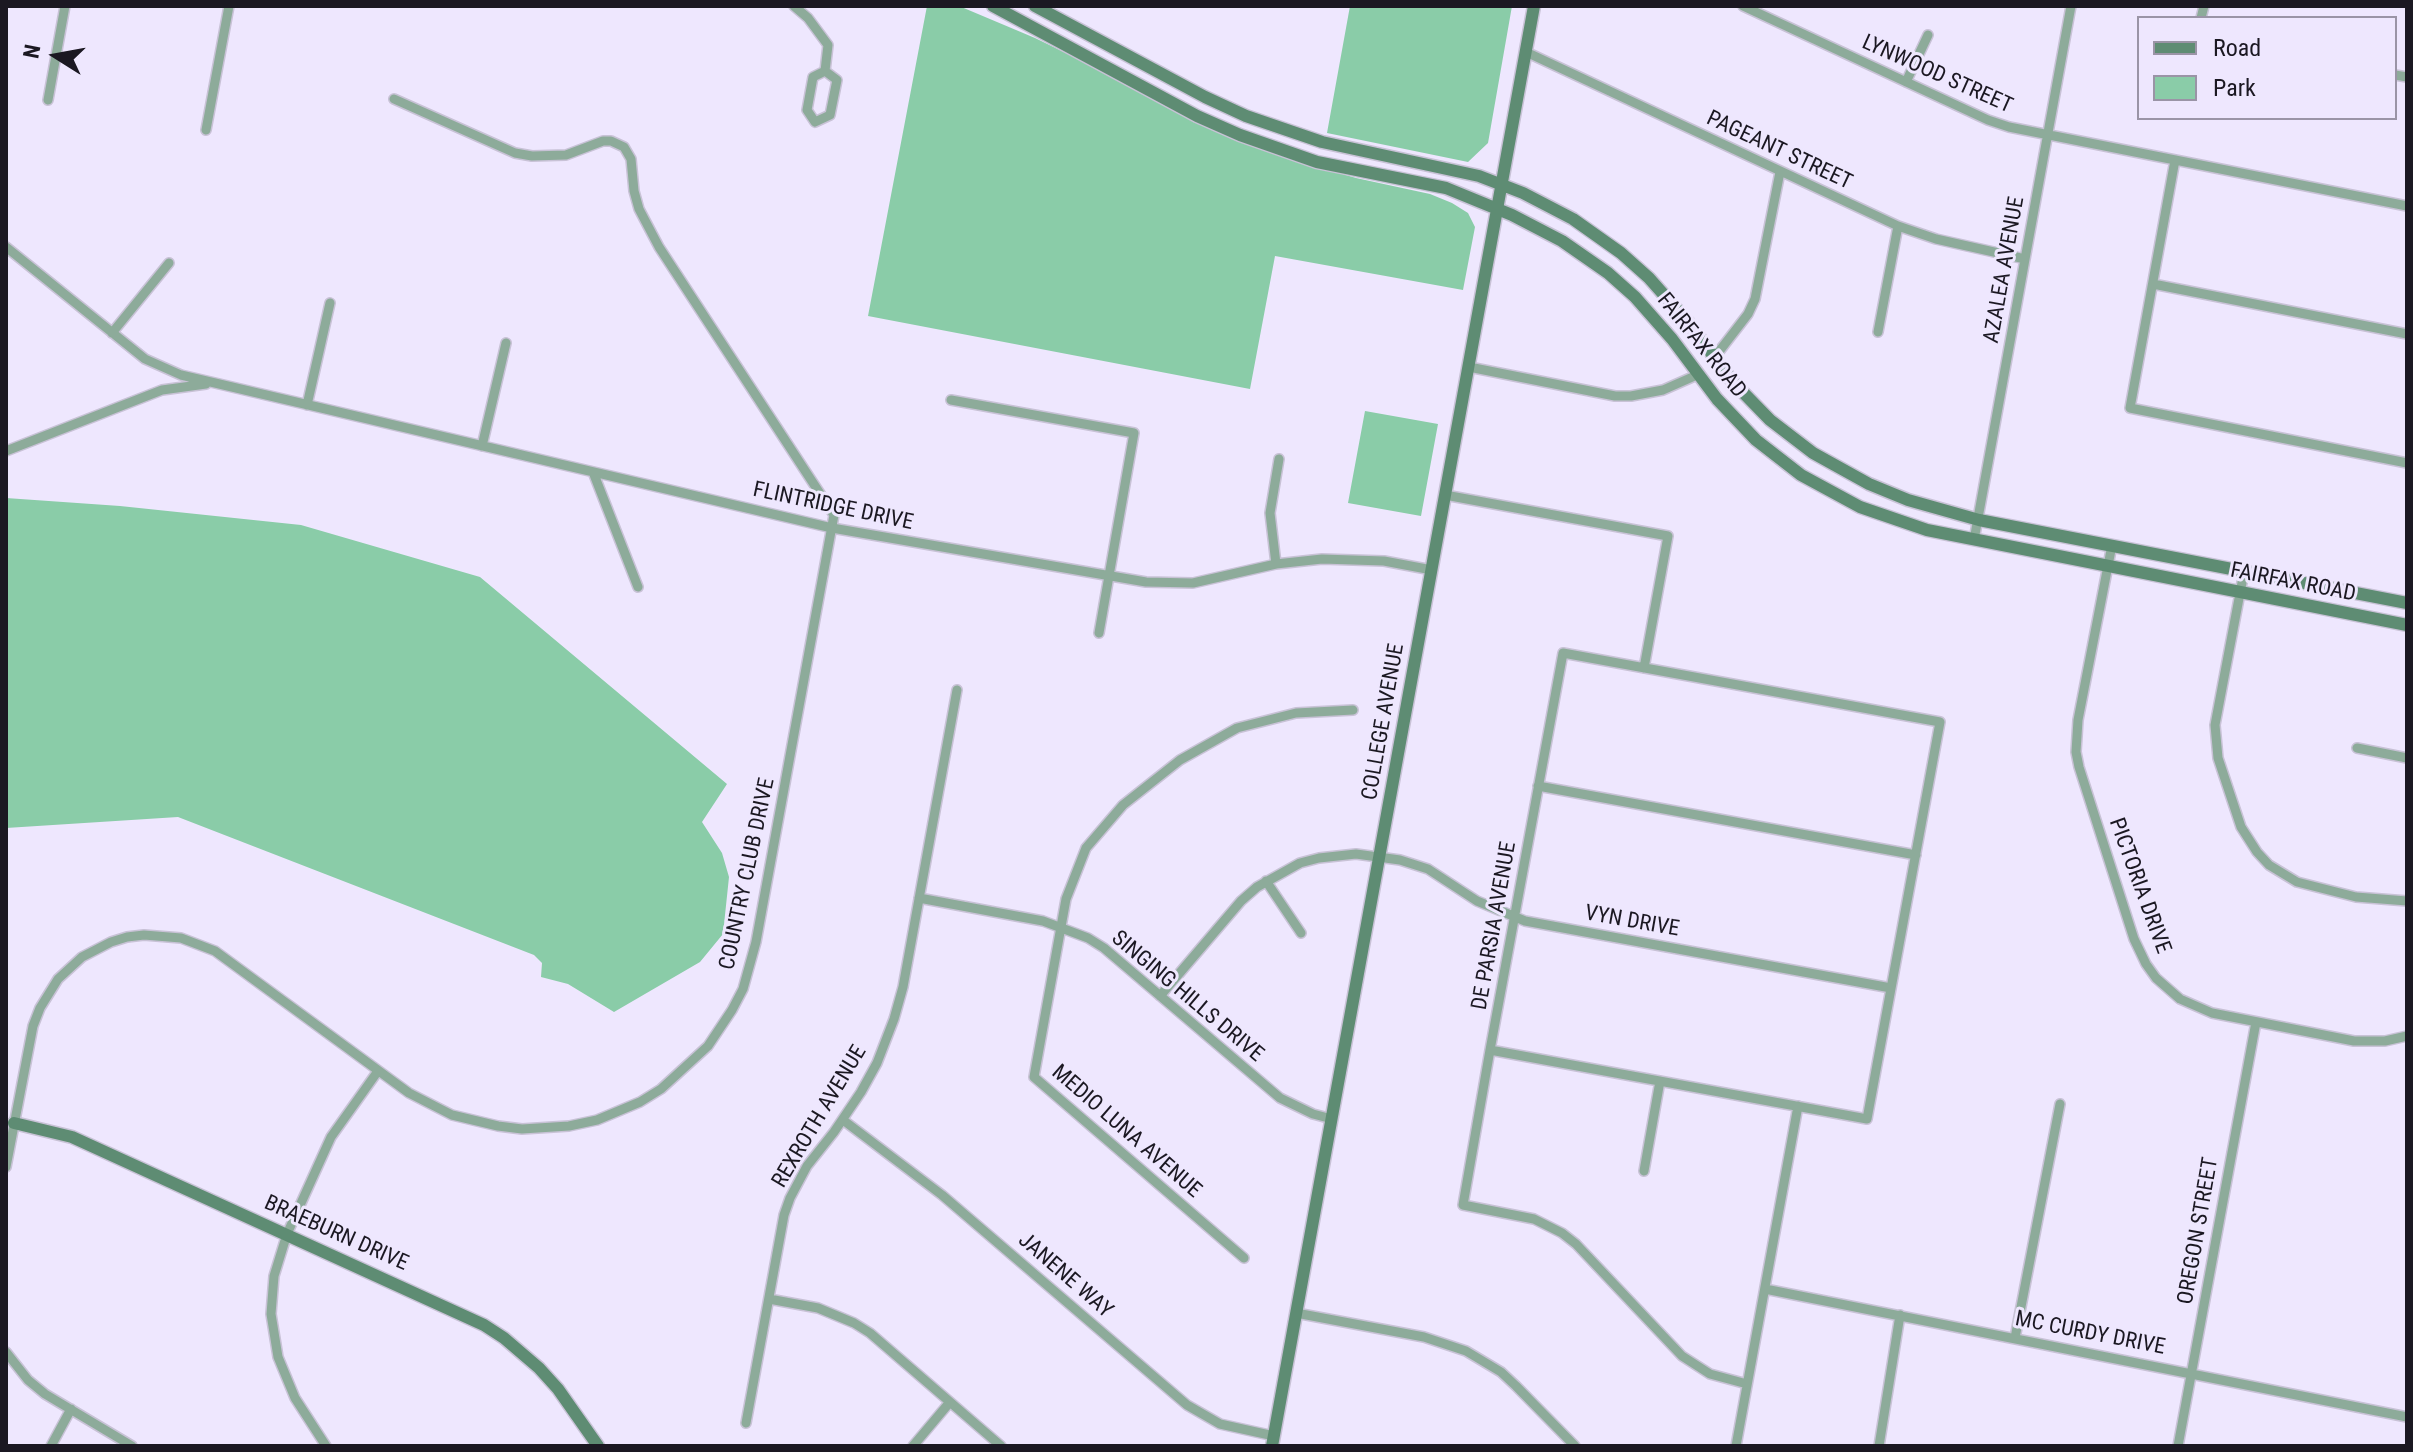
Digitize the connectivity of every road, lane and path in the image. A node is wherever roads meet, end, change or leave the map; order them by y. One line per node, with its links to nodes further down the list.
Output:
1 (65, 6): 14 (street)
2 (229, 6): 15 (street)
3 (794, 6): 11 (street)
4 (993, 6): 21 (main road, FAIRFAX ROAD)
5 (1035, 6): 19 (main road, FAIRFAX ROAD)
6 (1534, 6): 10 (main road, COLLEGE AVENUE)
7 (1743, 6): 12 (street, LYNWOOD STREET)
8 (2071, 6): 16 (street, AZALEA AVENUE)
9 (1928, 35): 12 (street)
10 (1526, 52): 18 (street, PAGEANT STREET); 19 (main road, COLLEGE AVENUE)
11 (825, 71): 11 (street)
12 (1906, 82): 16 (street, LYNWOOD STREET)
13 (394, 99): 45 (street)
14 (48, 100)
15 (206, 130)
16 (2047, 135): 17 (street, LYNWOOD STREET); 24 (street, AZALEA AVENUE)
17 (2175, 160): 20 (street, LYNWOOD STREET); 26 (street)
18 (1780, 172): 22 (street, PAGEANT STREET); 32 (street)
19 (1503, 185): 21 (main road, COLLEGE AVENUE); 32 (main road, FAIRFAX ROAD)
20 (2407, 206)
21 (1498, 209): 33 (main road, COLLEGE AVENUE); 34 (main road, FAIRFAX ROAD)
22 (1898, 226): 24 (street, PAGEANT STREET); 28 (street)
23 (6, 247): 29 (street, FLINTRIDGE DRIVE)
24 (2025, 259): 44 (street, AZALEA AVENUE)
25 (169, 263): 29 (street)
26 (2153, 284): 30 (street); 41 (street)
27 (330, 303): 37 (street)
28 (1878, 332)
29 (112, 333): 35 (street, FLINTRIDGE DRIVE)
30 (2407, 334)
31 (506, 343): 38 (street)
32 (1714, 358): 44 (main road, FAIRFAX ROAD)
33 (1469, 367): 34 (street); 43 (main road, COLLEGE AVENUE)
34 (1697, 375): 46 (main road, FAIRFAX ROAD)
35 (233, 388): 37 (street, FLINTRIDGE DRIVE); 39 (street, FLINTRIDGE DRIVE)
36 (951, 400): 52 (street)
37 (307, 405): 38 (street, FLINTRIDGE DRIVE)
38 (482, 446): 42 (street, FLINTRIDGE DRIVE)
39 (6, 451)
40 (1279, 459): 48 (street)
41 (2407, 463)
42 (593, 472): 45 (street, FLINTRIDGE DRIVE); 53 (street)
43 (1445, 495): 50 (main road, COLLEGE AVENUE); 58 (street)
44 (1979, 520): 46 (street, AZALEA AVENUE); 47 (main road, FAIRFAX ROAD)
45 (832, 528): 52 (street, FLINTRIDGE DRIVE); 77 (street, COUNTRY CLUB DRIVE)
46 (1974, 540): 49 (main road, FAIRFAX ROAD)
47 (2112, 545): 49 (street, PICTORIA DRIVE); 51 (main road, FAIRFAX ROAD)
48 (1276, 564): 50 (street, FLINTRIDGE DRIVE); 52 (street, FLINTRIDGE DRIVE)
49 (2107, 566): 54 (main road, FAIRFAX ROAD); 74 (street, PICTORIA DRIVE)
50 (1432, 570): 65 (main road, COLLEGE AVENUE)
51 (2244, 572): 54 (street); 55 (main road, FAIRFAX ROAD)
52 (1109, 576): 57 (street)
53 (638, 587)
54 (2239, 592): 56 (main road, FAIRFAX ROAD); 68 (street)
55 (2407, 603)
56 (2407, 625)
57 (1099, 633)
58 (1644, 668): 63 (street, DE PARSIA AVENUE); 64 (street)
59 (957, 690): 67 (street, REXROTH AVENUE)
60 (1353, 710): 70 (street, MEDIO LUNA AVENUE)
61 (2357, 748): 62 (street)
62 (2407, 758)
63 (1538, 786): 64 (street); 69 (street, DE PARSIA AVENUE)
64 (1916, 855): 72 (street)
65 (1380, 856): 66 (street, VYN DRIVE); 69 (street, VYN DRIVE); 81 (main road, COLLEGE AVENUE)
66 (1266, 881): 71 (street); 73 (street, VYN DRIVE)
67 (919, 898): 70 (street, SINGING HILLS DRIVE); 82 (street, REXROTH AVENUE)
68 (2407, 901)
69 (1514, 918): 72 (street, VYN DRIVE); 76 (street, DE PARSIA AVENUE)
70 (1061, 926): 73 (street, SINGING HILLS DRIVE); 87 (street, MEDIO LUNA AVENUE)
71 (1301, 933)
72 (1891, 988): 80 (street)
73 (1160, 996): 81 (street, SINGING HILLS DRIVE)
74 (2256, 1022): 75 (street, PICTORIA DRIVE); 94 (street, OREGON STREET)
75 (2407, 1036)
76 (1490, 1050): 78 (street); 95 (street, DE PARSIA AVENUE)
77 (378, 1071): 83 (street, COUNTRY CLUB DRIVE); 86 (street)
78 (1660, 1081): 80 (street); 85 (street)
79 (2060, 1104): 92 (street)
80 (1798, 1106): 88 (street)
81 (1332, 1119): 90 (main road, COLLEGE AVENUE)
82 (843, 1120): 89 (street, REXROTH AVENUE); 100 (street, JANENE WAY)
83 (14, 1123): 84 (street, COUNTRY CLUB DRIVE); 86 (main road, BRAEBURN DRIVE)
84 (6, 1167)
85 (1644, 1171)
86 (287, 1234): 103 (street); 104 (main road, BRAEBURN DRIVE)
87 (1244, 1258)
88 (1765, 1289): 91 (street, MC CURDY DRIVE); 95 (street)
89 (769, 1299): 96 (street); 99 (street, REXROTH AVENUE)
90 (1296, 1313): 100 (main road, COLLEGE AVENUE); 107 (street)
91 (1900, 1315): 92 (street, MC CURDY DRIVE); 109 (street)
92 (2015, 1338): 94 (street, MC CURDY DRIVE)
93 (6, 1352): 97 (street)
94 (2191, 1372): 98 (street, MC CURDY DRIVE); 110 (street, OREGON STREET)
95 (1747, 1384): 108 (street)
96 (950, 1402): 105 (street); 106 (street)
97 (71, 1409): 101 (street); 102 (street)
98 (2407, 1417)
99 (746, 1423)
100 (1273, 1441)
101 (51, 1446)
102 (132, 1446)
103 (326, 1446)
104 (598, 1446)
105 (913, 1446)
106 (1001, 1446)
107 (1573, 1446)
108 (1736, 1446)
109 (1879, 1446)
110 (2178, 1446)

